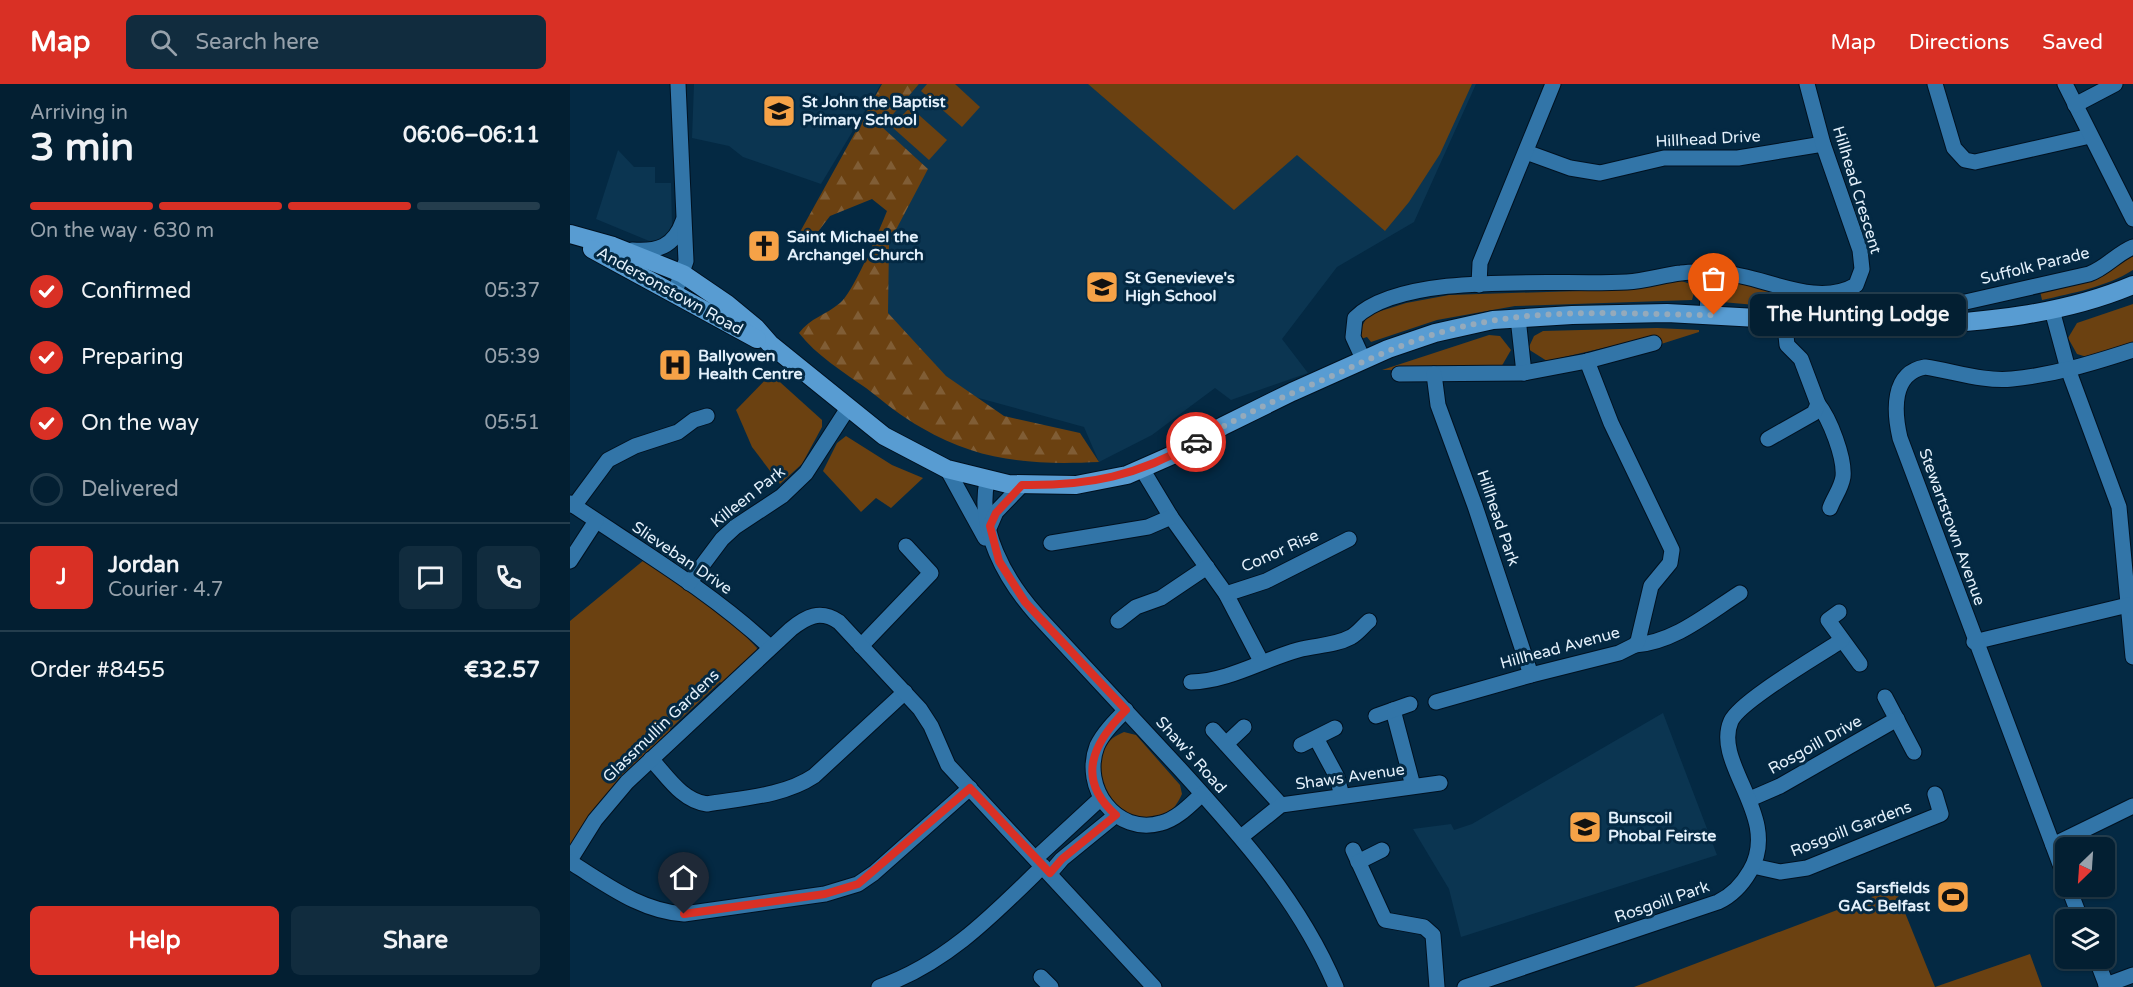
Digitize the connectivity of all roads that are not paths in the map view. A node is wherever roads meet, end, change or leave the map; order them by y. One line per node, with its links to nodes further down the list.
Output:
1 (678, 84): 11 (street)
2 (1553, 84): 10 (street)
3 (1807, 84): 9 (street, Hillhead Crescent)
4 (1935, 84): 8 (street)
5 (2065, 84): 7 (street)
6 (2115, 84): 7 (street)
7 (2075, 105): 8 (street)
8 (2090, 136): 12 (street)
9 (1823, 144): 10 (street, Hillhead Drive); 16 (street, Hillhead Crescent)
10 (1526, 152): 18 (street)
11 (685, 216): 15 (street); 17 (street)
12 (2133, 219)
13 (570, 235): 15 (main road, Andersonstown Road); 20 (main road, Andersonstown Road)
14 (2133, 248): 21 (street, Suffolk Parade)
15 (623, 250): 17 (main road, Andersonstown Road)
16 (1708, 273): 18 (street, Hillhead Crescent); 23 (street)
17 (683, 274): 20 (street); 27 (main road, Andersonstown Road)
18 (1479, 285): 29 (street, Hillhead Crescent)
19 (2133, 285): 22 (main road, Andersonstown Road)
20 (675, 292): 27 (main road, Andersonstown Road)
21 (1939, 308)
22 (2052, 310): 25 (main road, Andersonstown Road); 31 (street)
23 (1707, 315): 24 (main road, Andersonstown Road); 25 (main road, Andersonstown Road)
24 (1518, 318): 29 (main road, Andersonstown Road); 32 (street)
25 (1784, 318): 35 (street)
26 (1654, 343): 30 (street)
27 (770, 344): 36 (main road, Andersonstown Road)
28 (2133, 350): 31 (street, Stewartstown Avenue)
29 (1364, 361): 40 (main road, Andersonstown Road)
30 (1587, 361): 32 (street); 63 (street, Hillhead Avenue)
31 (2068, 369): 57 (street); 62 (street, Stewartstown Avenue)
32 (1524, 373): 34 (street)
33 (1399, 374): 34 (street)
34 (1434, 374): 69 (street, Hillhead Park)
35 (1818, 404): 38 (street); 44 (street)
36 (848, 408): 39 (main road, Andersonstown Road); 54 (street, Killeen Park)
37 (707, 416): 43 (street)
38 (1768, 439)
39 (947, 469): 41 (main road, Andersonstown Road); 52 (street, Shaw's Road)
40 (1142, 469): 42 (main road, Andersonstown Road); 45 (street)
41 (987, 481): 42 (main road, Andersonstown Road); 47 (street, Shaw's Road)
42 (1022, 485): 47 (street)
43 (572, 505): 46 (street, Slieveban Drive)
44 (1830, 508)
45 (1171, 517): 49 (street); 53 (street)
46 (596, 521): 51 (street); 54 (street, Slieveban Drive)
47 (990, 526): 52 (street, Shaw's Road)
48 (1349, 539): 56 (street, Conor Rise)
49 (1051, 543)
50 (906, 546): 64 (street)
51 (570, 561)
52 (999, 561): 75 (street, Shaw's Road)
53 (1207, 567): 56 (street); 59 (street)
54 (689, 583): 65 (street, Slieveban Drive)
55 (1740, 593): 63 (street)
56 (1226, 594): 67 (street)
57 (2128, 605): 62 (street); 66 (street)
58 (1839, 612): 61 (street)
59 (1118, 621)
60 (1369, 621): 67 (street)
61 (1842, 640): 68 (street); 94 (street, Rosgoill Park)
62 (1974, 642): 99 (street, Stewartstown Avenue)
63 (1635, 645): 69 (street, Hillhead Avenue)
64 (861, 646): 65 (street, Glassmullin Gardens); 71 (street, Glassmullin Gardens)
65 (770, 647): 86 (street, Glassmullin Gardens)
66 (2133, 657)
67 (1261, 662): 70 (street)
68 (1860, 664)
69 (1531, 675): 73 (street, Hillhead Avenue)
70 (1191, 682)
71 (905, 692): 86 (street); 89 (street, Glassmullin Gardens)
72 (1885, 697): 78 (street)
73 (1436, 702)
74 (1410, 704): 76 (street)
75 (1126, 710): 90 (street, Shaw's Road); 93 (street)
76 (1393, 710): 77 (street); 88 (street)
77 (1376, 716)
78 (1898, 719): 85 (street); 94 (street, Rosgoill Drive)
79 (1244, 727): 83 (street)
80 (1335, 728): 82 (street)
81 (1213, 730): 83 (street)
82 (1316, 738): 84 (street); 92 (street)
83 (1226, 744): 95 (street)
84 (1301, 745)
85 (1914, 753)
86 (651, 759): 102 (street, Glassmullin Gardens)
87 (1440, 783): 88 (street, Shaws Avenue)
88 (1413, 786): 92 (street, Shaws Avenue)
89 (970, 788): 102 (street); 103 (street, Glassmullin Gardens)
90 (1202, 794): 97 (street); 98 (street, Shaw's Road)
91 (1935, 795): 104 (street, Rosgoill Gardens)
92 (1342, 796): 95 (street, Shaws Avenue)
93 (1101, 798): 97 (street); 103 (street)
94 (1750, 799): 104 (street, Rosgoill Park)
95 (1281, 805): 98 (street, Shaws Avenue)
96 (2133, 806): 99 (street)
97 (1116, 815): 103 (street)
98 (1241, 837): 110 (street, Shaw's Road)
99 (2052, 845): 101 (street, Stewartstown Avenue)
100 (1382, 850): 111 (street)
101 (2055, 852)
102 (570, 861)
103 (1043, 866): 108 (street); 109 (street, Glassmullin Gardens)
104 (1753, 866): 112 (street, Rosgoill Park)
105 (2100, 969): 107 (street)
106 (2133, 975): 107 (street)
107 (2106, 986)
108 (879, 987)
109 (1154, 987)
110 (1336, 987)
111 (1437, 987)
112 (1465, 987)

